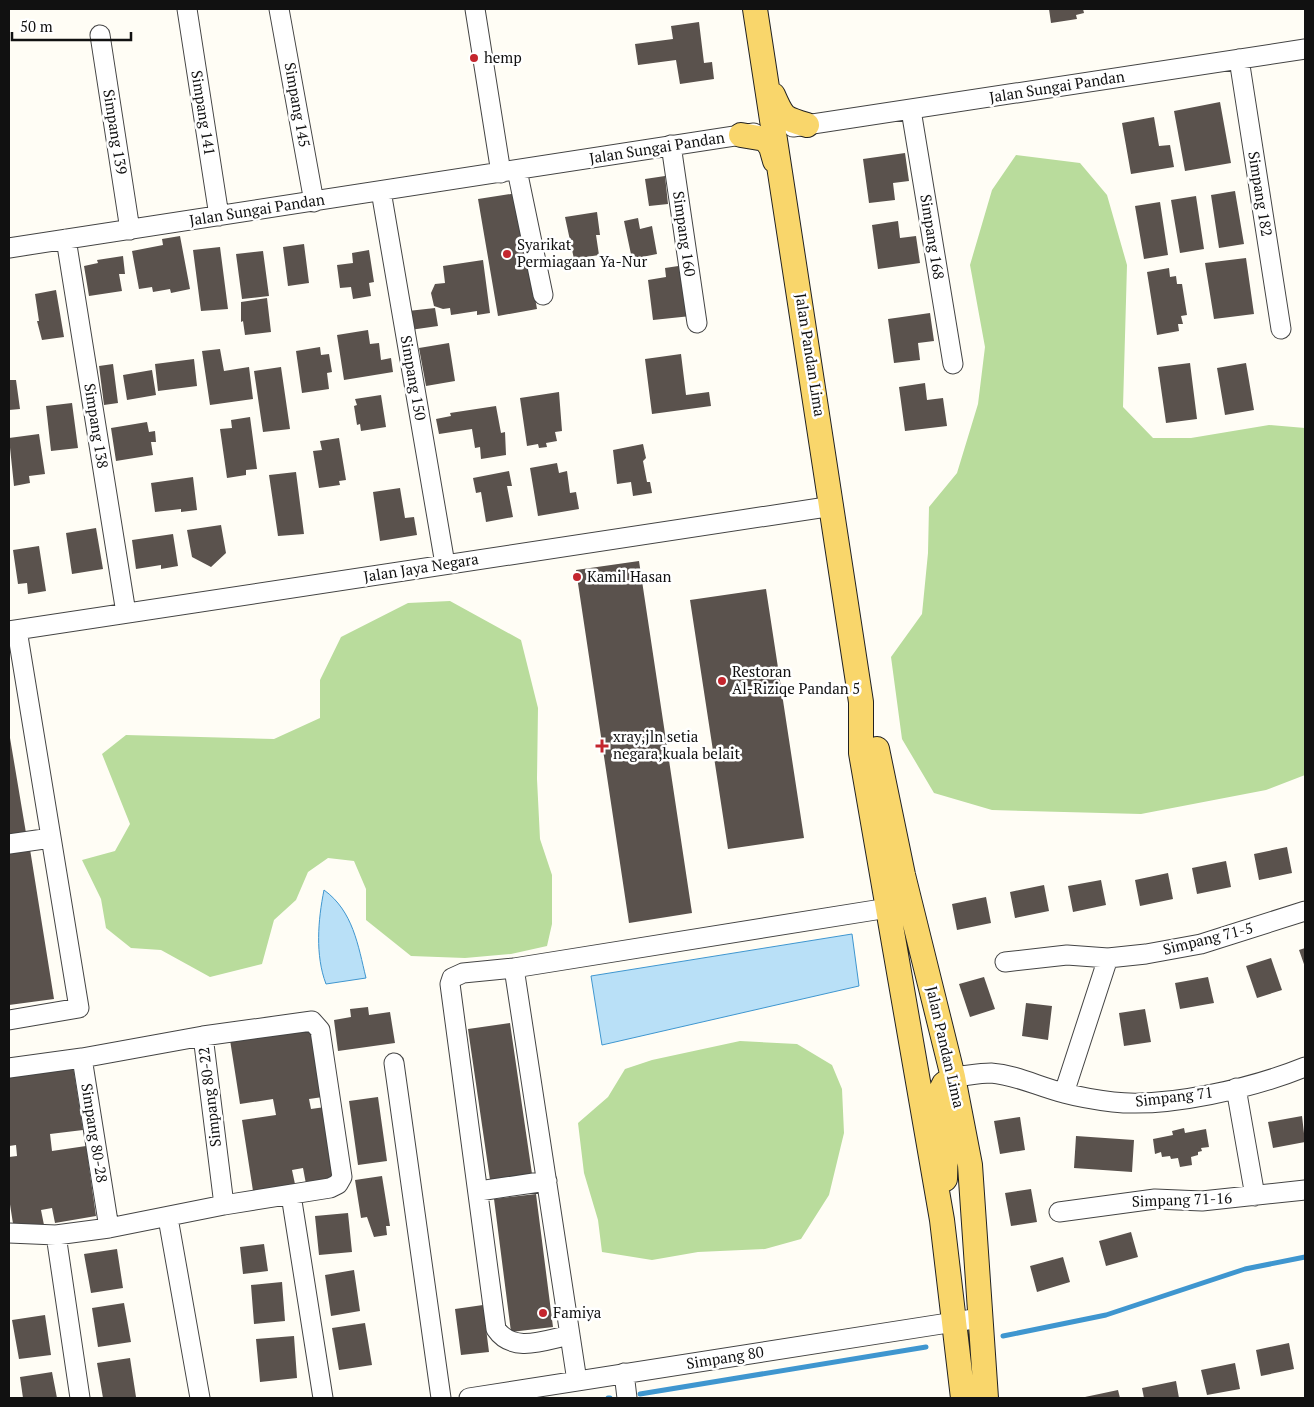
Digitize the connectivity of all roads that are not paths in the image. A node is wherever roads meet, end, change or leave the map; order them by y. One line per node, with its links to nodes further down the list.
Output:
1 (187, 9): 18 (street, Simpang 141)
2 (279, 9): 17 (street, Simpang 145)
3 (475, 9): 14 (street)
4 (755, 9): 8 (main road, Jalan Pandan Lima)
5 (100, 35): 19 (street, Simpang 139)
6 (1305, 49): 7 (street, Jalan Sungai Pandan)
7 (1239, 59): 9 (street, Jalan Sungai Pandan); 24 (street, Simpang 182)
8 (768, 85): 10 (main road); 11 (main road, Jalan Pandan Lima)
9 (911, 110): 10 (street, Jalan Sungai Pandan); 25 (street, Simpang 168)
10 (807, 125): 11 (street, Jalan Sungai Pandan)
11 (775, 130): 12 (street, Jalan Sungai Pandan); 16 (main road, Jalan Pandan Lima)
12 (741, 134): 13 (street, Jalan Sungai Pandan); 16 (main road)
13 (671, 145): 14 (street, Jalan Sungai Pandan); 23 (street, Simpang 160)
14 (509, 171): 15 (street, Jalan Sungai Pandan); 22 (street)
15 (381, 191): 17 (street, Jalan Sungai Pandan); 27 (street, Simpang 150)
16 (786, 200): 26 (main road, Jalan Pandan Lima)
17 (314, 202): 18 (street, Jalan Sungai Pandan)
18 (219, 216): 19 (street, Jalan Sungai Pandan)
19 (130, 230): 20 (street, Jalan Sungai Pandan)
20 (66, 239): 21 (street, Jalan Sungai Pandan); 28 (street, Simpang 138)
21 (9, 248)
22 (543, 295)
23 (697, 323)
24 (1281, 329)
25 (953, 364)
26 (833, 506): 27 (street, Jalan Jaya Negara); 31 (main road, Jalan Pandan Lima)
27 (445, 564): 28 (street, Jalan Jaya Negara)
28 (126, 613): 29 (street, Jalan Jaya Negara)
29 (13, 630): 30 (street)
30 (15, 650): 32 (street)
31 (861, 702): 34 (main road, Jalan Pandan Lima); 46 (main road, Jalan Pandan Lima)
32 (51, 838): 33 (street); 39 (street)
33 (9, 844)
34 (888, 908): 38 (street); 41 (main road, Jalan Pandan Lima)
35 (1305, 911): 36 (street, Simpang 71-5)
36 (1108, 958): 37 (street, Simpang 71-5); 48 (street)
37 (1005, 962)
38 (514, 968): 49 (street); 51 (street)
39 (9, 1020)
40 (203, 1036): 42 (street); 52 (street, Simpang 80-22); 54 (street, Simpang 80-22)
41 (912, 1046): 46 (main road); 57 (main road, Jalan Pandan Lima)
42 (82, 1058): 45 (street); 58 (street, Simpang 80-28)
43 (394, 1063): 69 (street)
44 (1305, 1067): 47 (street, Simpang 71)
45 (9, 1068)
46 (953, 1077): 48 (street, Simpang 71); 57 (main road); 61 (main road, Jalan Pandan Lima)
47 (1236, 1088): 48 (street, Simpang 71); 53 (street)
48 (1064, 1093)
49 (547, 1182): 51 (street); 63 (street)
50 (1305, 1190): 53 (street, Simpang 71-16)
51 (479, 1191): 63 (street)
52 (291, 1195): 54 (street, Simpang 80-22); 68 (street)
53 (1255, 1196): 55 (street, Simpang 71-16)
54 (224, 1206): 56 (street)
55 (1059, 1212)
56 (168, 1218): 58 (street); 67 (street)
57 (942, 1220): 62 (main road, Jalan Pandan Lima)
58 (109, 1228): 60 (street)
59 (9, 1233): 60 (street)
60 (56, 1235): 66 (street)
61 (980, 1318): 62 (street, Simpang 80); 73 (main road, Jalan Pandan Lima)
62 (955, 1322): 64 (street, Simpang 80); 72 (main road, Jalan Pandan Lima)
63 (570, 1336): 65 (street)
64 (624, 1374): 65 (street, Simpang 80); 71 (street)
65 (577, 1381): 70 (street, Simpang 80)
66 (80, 1398)
67 (200, 1398)
68 (323, 1398)
69 (441, 1398)
70 (469, 1398)
71 (627, 1398)
72 (962, 1398)
73 (986, 1398)

